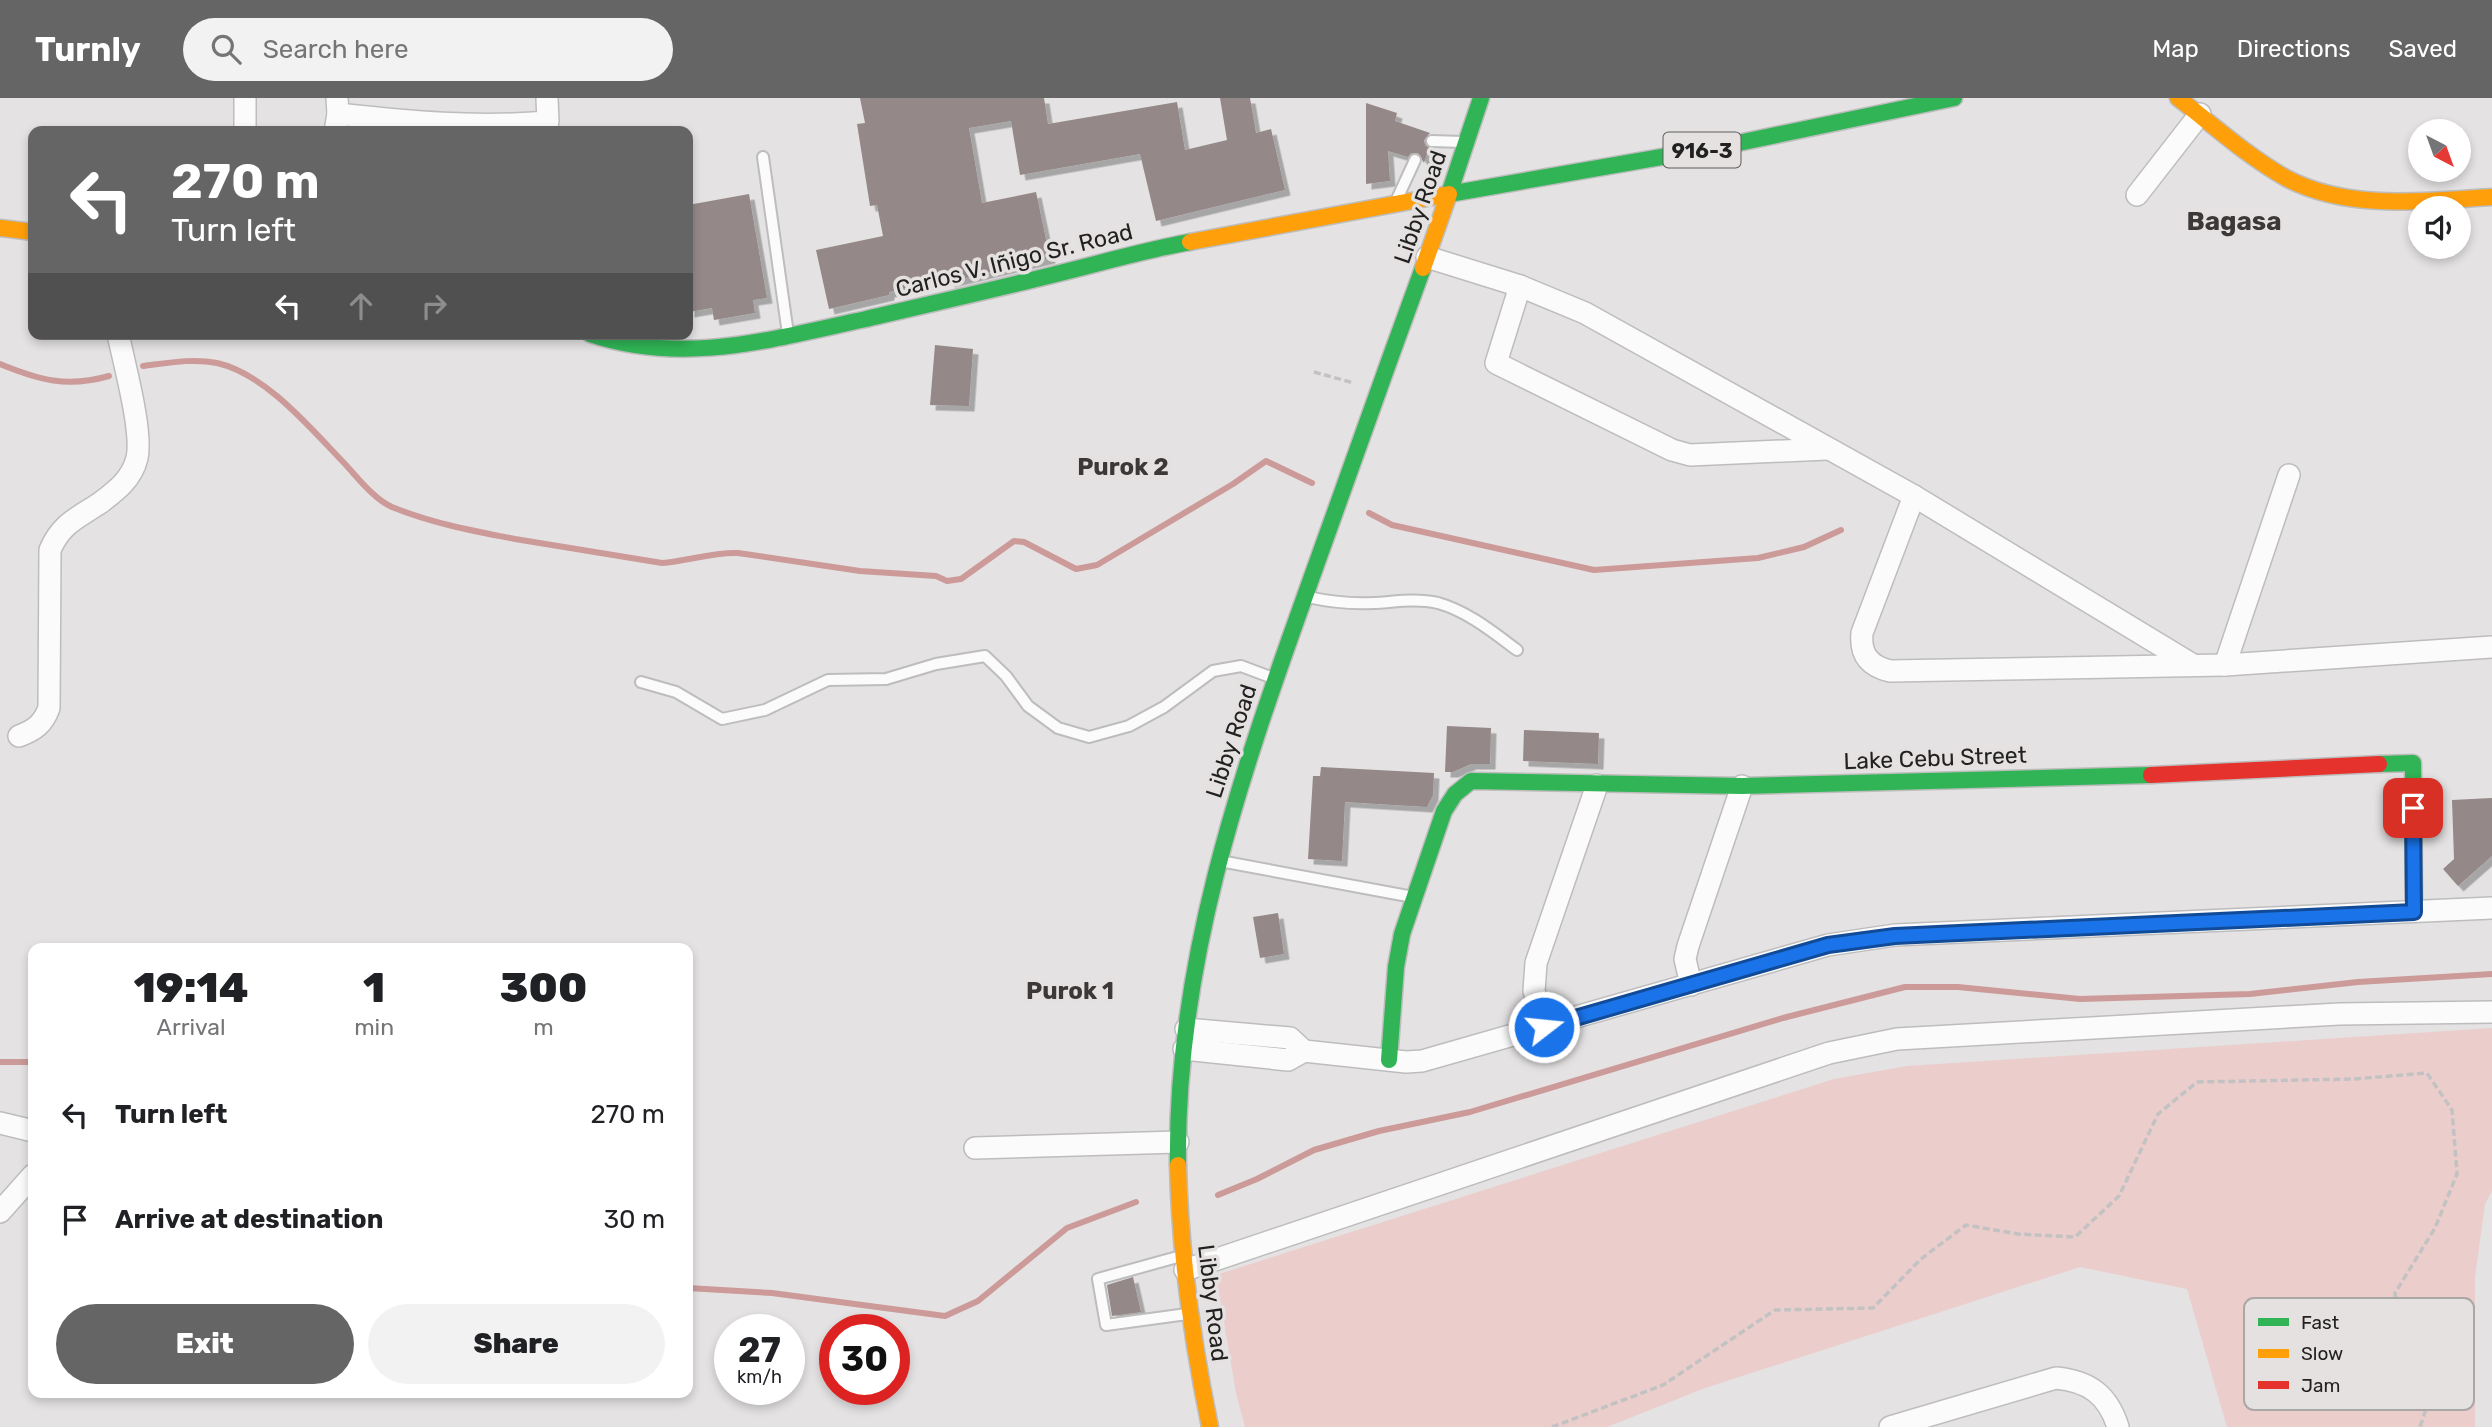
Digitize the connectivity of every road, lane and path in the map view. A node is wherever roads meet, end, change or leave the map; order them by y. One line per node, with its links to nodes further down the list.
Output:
1 (245, 98): 8 (street)
2 (547, 98): 6 (street)
3 (1481, 98): 10 (main road, Libby Road)
4 (1954, 98): 13 (main road, 916-3)
5 (2178, 98): 7 (main road)
6 (337, 114)
7 (2200, 114): 14 (street); 15 (main road)
8 (246, 126)
9 (1432, 141): 10 (lane)
10 (1466, 142): 13 (main road, Libby Road)
11 (763, 157): 21 (lane)
12 (1415, 160): 16 (lane)
13 (1449, 194): 16 (main road, Carlos V. Iñigo Sr. Road); 19 (main road, Libby Road)
14 (2137, 195)
15 (2492, 197)
16 (1395, 203): 21 (main road, Carlos V. Iñigo Sr. Road)
17 (0, 228): 18 (main road)
18 (28, 231)
19 (1427, 257): 20 (street); 25 (main road, Libby Road)
20 (1520, 286): 26 (street); 26 (street)
21 (789, 337): 23 (main road, Carlos V. Iñigo Sr. Road)
22 (119, 340): 36 (street)
23 (605, 340)
24 (1314, 372): 25 (path)
25 (1379, 391): 29 (main road, Libby Road)
26 (1827, 449): 28 (street)
27 (2289, 475): 33 (street)
28 (1914, 496): 32 (street); 32 (street)
29 (1305, 596): 31 (lane); 34 (main road, Libby Road)
30 (2492, 647): 33 (street)
31 (1517, 650)
32 (2193, 665): 33 (street)
33 (2225, 665)
34 (1275, 679): 35 (lane); 39 (main road, Libby Road)
35 (641, 682)
36 (19, 736)
37 (1597, 785): 38 (main road, Lake Cebu Street); 40 (main road, Lake Cebu Street); 45 (street)
38 (1742, 786): 42 (main road, Lake Cebu Street); 43 (street)
39 (1218, 860): 40 (lane); 46 (main road, Libby Road)
40 (1413, 897): 47 (main road)
41 (2492, 908): 42 (street)
42 (2414, 912): 43 (street)
43 (1691, 985): 45 (street)
44 (2492, 1012): 54 (street)
45 (1544, 1027): 47 (street)
46 (1185, 1039): 47 (street); 50 (main road, Libby Road)
47 (1389, 1060)
48 (0, 1123): 49 (street)
49 (28, 1130)
50 (1178, 1142): 51 (street); 54 (main road, Libby Road)
51 (975, 1148)
52 (28, 1181): 53 (street)
53 (0, 1212)
54 (1184, 1262): 56 (main road, Libby Road); 56 (lane)
55 (2396, 1298): 59 (path)
56 (1190, 1313): 58 (main road, Libby Road)
57 (2426, 1410): 62 (path)
58 (1210, 1427)
59 (1552, 1427)
60 (1890, 1427): 61 (street)
61 (2118, 1427)
62 (2420, 1427)

